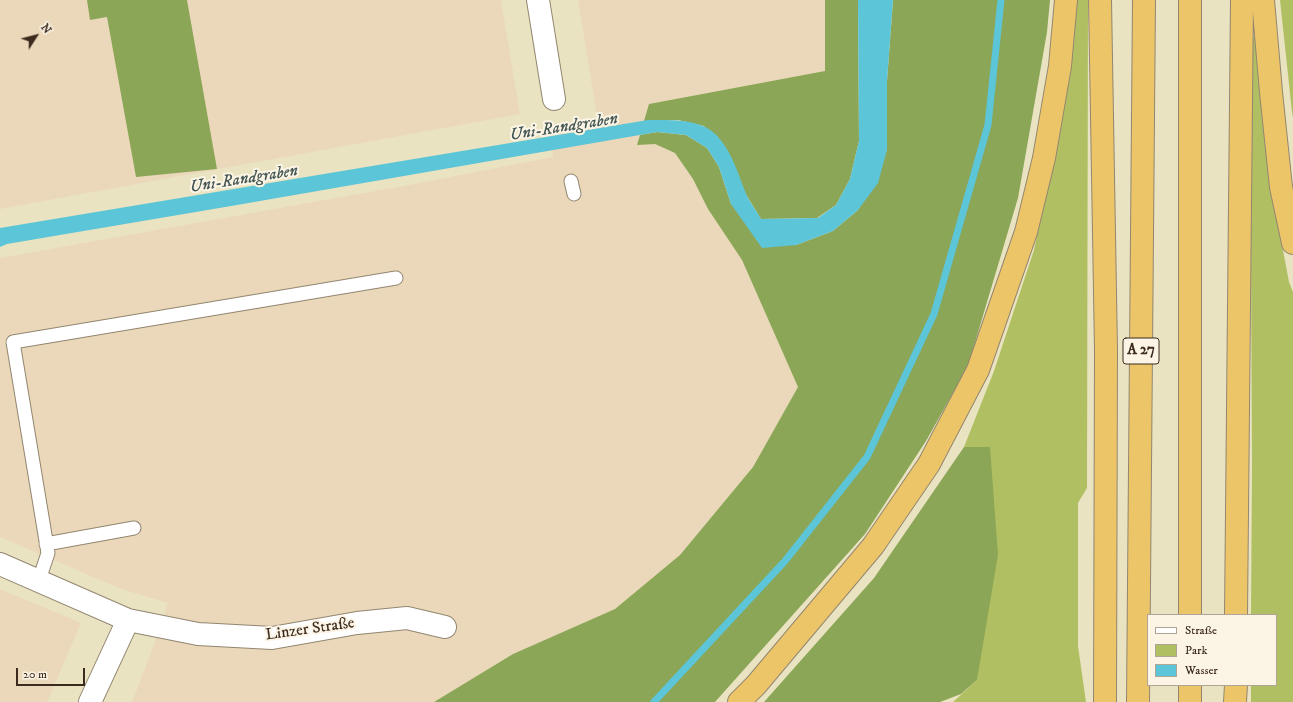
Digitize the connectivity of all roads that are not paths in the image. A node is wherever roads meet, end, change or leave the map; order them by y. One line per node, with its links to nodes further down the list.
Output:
1 (538, 0): 8 (street)
2 (1066, 0): 22 (highway)
3 (1100, 0): 23 (highway)
4 (1144, 0): 24 (highway, A 27)
5 (1190, 0): 15 (highway)
6 (1242, 0): 16 (highway)
7 (1263, 0): 9 (highway)
8 (554, 99)
9 (1293, 243)
10 (396, 278): 12 (lane)
11 (134, 528): 12 (lane)
12 (46, 544): 14 (lane)
13 (0, 564): 14 (street, Linzer Straße)
14 (39, 580): 17 (street, Linzer Straße)
15 (1190, 614)
16 (1236, 614)
17 (128, 620): 18 (street, Linzer Straße); 21 (street)
18 (445, 627)
19 (1190, 686): 25 (highway)
20 (1236, 686): 26 (highway)
21 (90, 702)
22 (739, 702)
23 (1105, 702)
24 (1138, 702)
25 (1190, 702)
26 (1235, 702)

